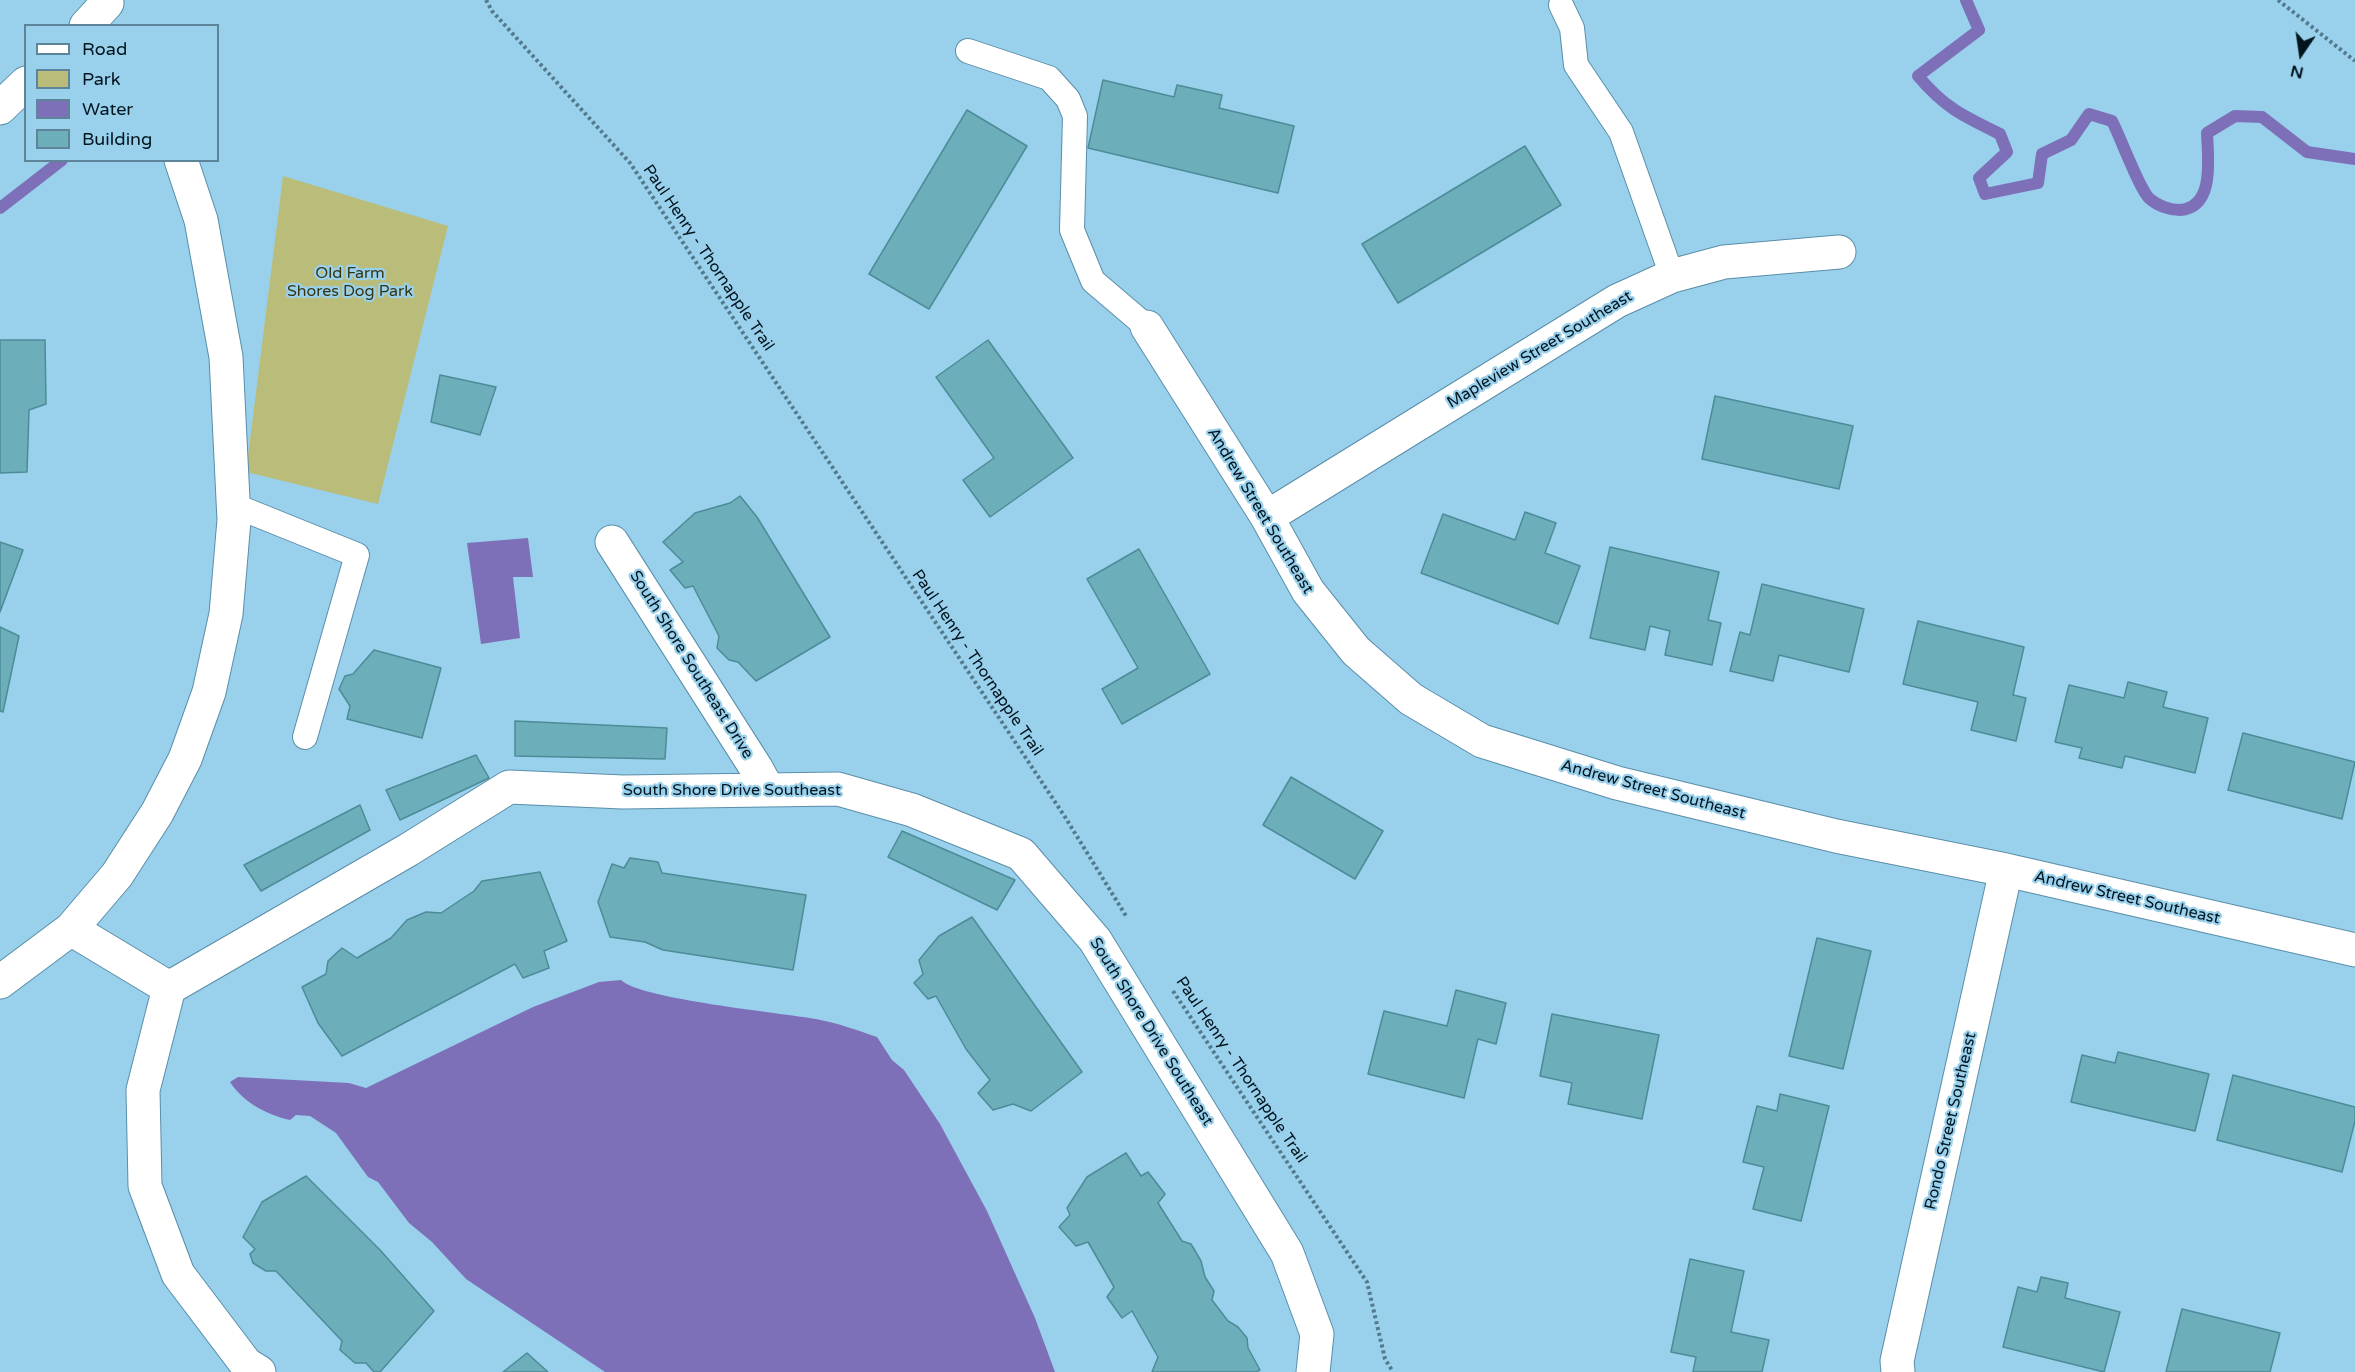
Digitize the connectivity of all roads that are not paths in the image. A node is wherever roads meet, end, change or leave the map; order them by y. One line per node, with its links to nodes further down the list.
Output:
1 (1561, 5): 7 (lane)
2 (968, 51): 8 (lane)
3 (24, 85): 4 (street)
4 (0, 108)
5 (182, 162): 9 (street)
6 (1839, 252): 7 (street, Mapleview Street Southeast)
7 (1672, 276): 10 (street, Mapleview Street Southeast)
8 (1147, 327): 10 (street, Andrew Street Southeast)
9 (233, 505): 12 (lane); 15 (street)
10 (1266, 517): 14 (street, Andrew Street Southeast)
11 (612, 542): 13 (street, South Shore Southeast Drive)
12 (305, 737)
13 (768, 790): 18 (street, South Shore Drive Southeast); 20 (street, South Shore Drive Southeast)
14 (2006, 870): 16 (street, Andrew Street Southeast); 21 (street, Rondo Street Southeast)
15 (71, 929): 17 (street); 18 (street)
16 (2355, 950)
17 (0, 982)
18 (169, 988): 19 (street)
19 (259, 1372)
20 (1313, 1372)
21 (1898, 1372)

